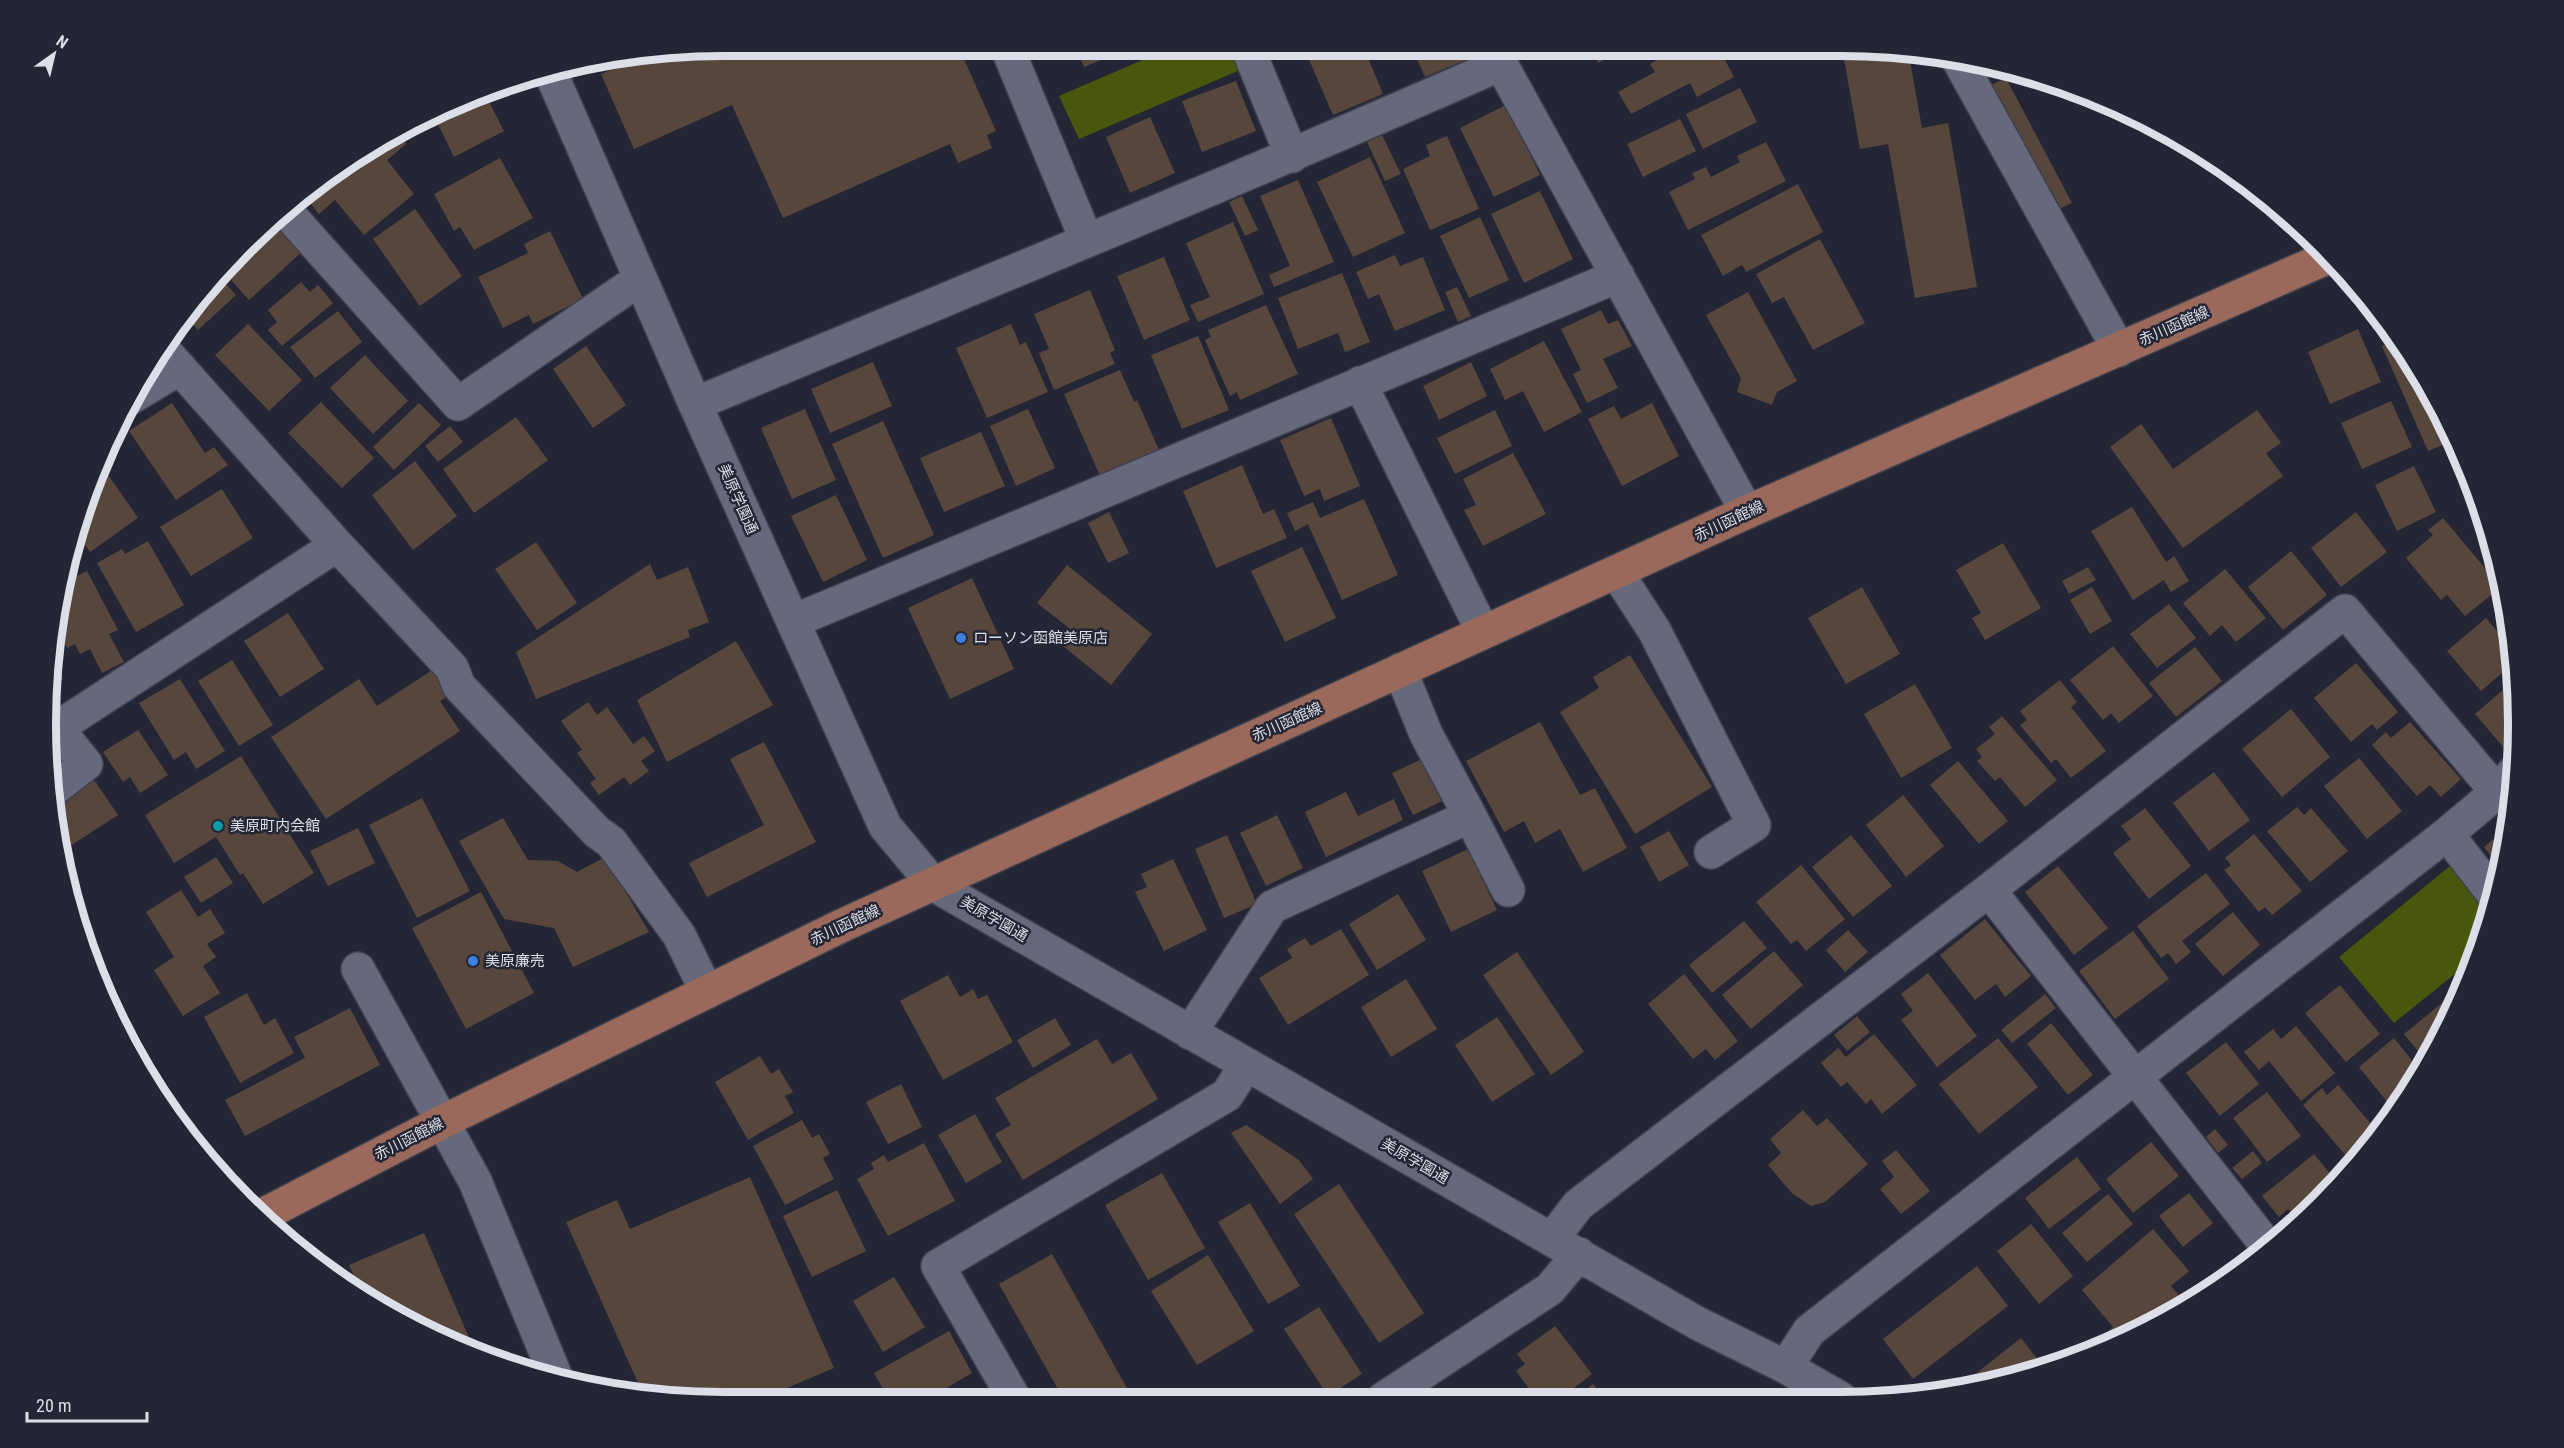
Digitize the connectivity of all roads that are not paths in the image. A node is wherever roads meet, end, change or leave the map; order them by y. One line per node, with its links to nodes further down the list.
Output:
1 (1010, 55): 8 (street)
2 (1250, 55): 6 (street)
3 (1498, 56): 6 (street); 10 (street)
4 (1962, 67): 12 (street)
5 (553, 78): 11 (street, 美原学園通)
6 (1292, 156): 8 (street)
7 (290, 216): 11 (street)
8 (1086, 239): 16 (street)
9 (2322, 260): 12 (main road, 赤川函館線)
10 (1618, 276): 15 (street); 17 (street)
11 (640, 279): 16 (street, 美原学園通)
12 (2118, 350): 17 (main road, 赤川函館線)
13 (170, 357): 14 (street); 18 (street)
14 (158, 370)
15 (1360, 383): 20 (street); 21 (street)
16 (695, 404): 20 (street, 美原学園通)
17 (1747, 512): 19 (main road, 赤川函館線)
18 (337, 545): 24 (street); 33 (street)
19 (1617, 573): 21 (main road, 赤川函館線); 27 (street)
20 (794, 621): 28 (street, 美原学園通)
21 (1483, 632): 22 (main road, 赤川函館線)
22 (1400, 670): 25 (street); 28 (main road, 赤川函館線)
23 (2506, 782): 26 (street); 31 (street)
24 (59, 785)
25 (1470, 816): 30 (street); 34 (street)
26 (2447, 834): 29 (street); 36 (street)
27 (1711, 852)
28 (934, 885): 33 (main road, 赤川函館線); 34 (street, 美原学園通)
29 (2488, 887)
30 (1508, 890)
31 (1989, 890): 36 (street); 40 (street)
32 (358, 969): 37 (street)
33 (707, 992): 37 (main road, 赤川函館線)
34 (1190, 1032): 35 (street, 美原学園通)
35 (1246, 1065): 40 (street, 美原学園通); 43 (street)
36 (2135, 1078): 39 (street); 41 (street)
37 (442, 1122): 38 (main road, 赤川函館線); 42 (street)
38 (268, 1213)
39 (2263, 1241)
40 (1565, 1246): 41 (street, 美原学園通); 44 (street)
41 (1786, 1367): 45 (street, 美原学園通)
42 (553, 1371)
43 (1011, 1393)
44 (1401, 1393)
45 (1831, 1393)

